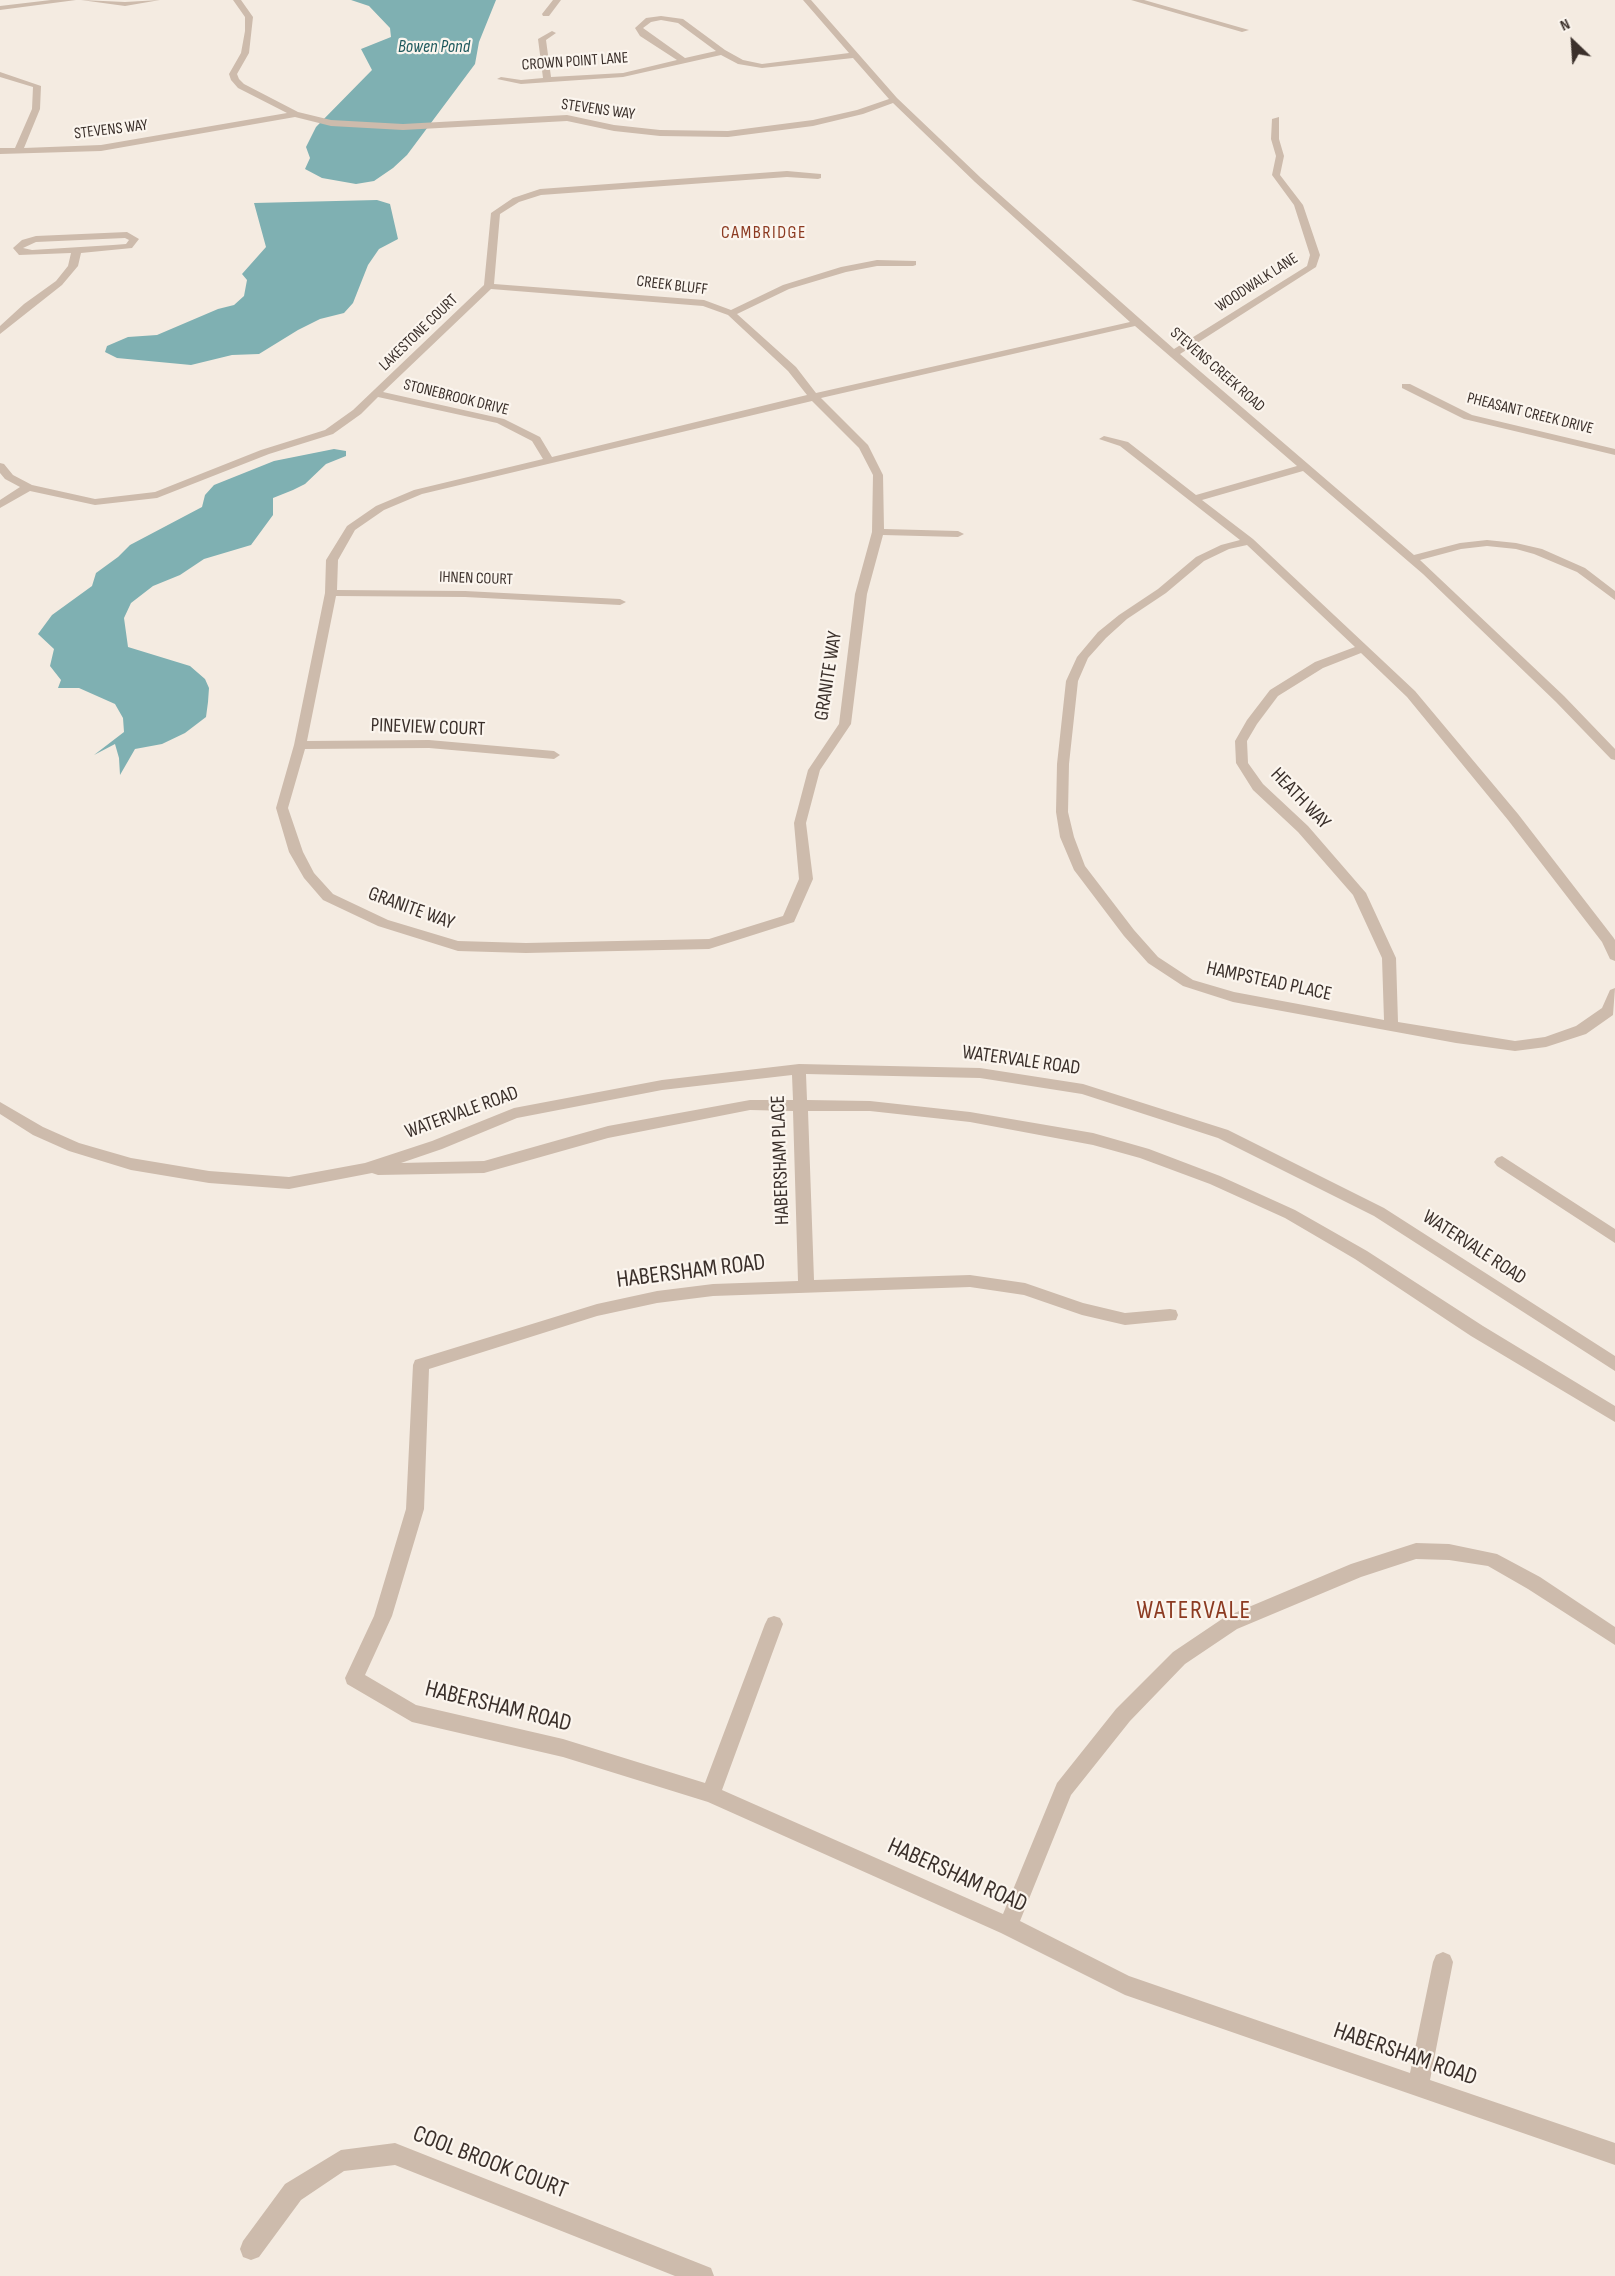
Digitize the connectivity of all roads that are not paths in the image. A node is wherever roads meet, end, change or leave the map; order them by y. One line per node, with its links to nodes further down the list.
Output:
1 (72, 0): 8 (street)
2 (86, 0): 3 (street)
3 (156, 0)
4 (237, 0): 19 (street, STEVENS WAY)
5 (557, 0): 9 (street)
6 (807, 0): 13 (street, STEVENS CREEK ROAD)
7 (1135, 0): 10 (street)
8 (0, 8)
9 (546, 14)
10 (1245, 30)
11 (552, 33): 17 (street)
12 (722, 52): 13 (street); 14 (street, CROWN POINT LANE); 14 (street)
13 (854, 55): 18 (street, STEVENS CREEK ROAD)
14 (684, 61): 17 (street, CROWN POINT LANE)
15 (0, 74): 22 (street)
16 (501, 79): 17 (street, CROWN POINT LANE)
17 (547, 81)
18 (894, 100): 19 (street, STEVENS WAY); 28 (street, STEVENS CREEK ROAD)
19 (295, 114): 22 (street, STEVENS WAY)
20 (1276, 119): 30 (street, WOODWALK LANE)
21 (0, 151): 22 (street, STEVENS WAY)
22 (18, 151)
23 (818, 176): 26 (street)
24 (76, 252): 24 (street); 29 (street)
25 (913, 263): 27 (street)
26 (489, 285): 27 (street, CREEK BLUFF); 32 (street, LAKESTONE COURT)
27 (731, 313): 33 (street, CREEK BLUFF)
28 (1137, 323): 30 (street, STEVENS CREEK ROAD); 33 (street, GRANITE WAY)
29 (0, 331)
30 (1175, 353): 38 (street, STEVENS CREEK ROAD)
31 (1406, 386): 35 (street, PHEASANT CREEK DRIVE)
32 (378, 394): 36 (street, STONEBROOK DRIVE); 39 (street, LAKESTONE COURT)
33 (814, 397): 36 (street, GRANITE WAY); 42 (street, GRANITE WAY)
34 (1104, 439): 40 (street)
35 (1615, 452)
36 (549, 460): 46 (street, GRANITE WAY)
37 (0, 466): 39 (street, LAKESTONE COURT)
38 (1304, 467): 40 (street); 45 (street, STEVENS CREEK ROAD)
39 (28, 487): 41 (street)
40 (1197, 498): 44 (street)
41 (0, 505)
42 (878, 532): 43 (street); 50 (street, GRANITE WAY)
43 (958, 534)
44 (1249, 541): 49 (street); 55 (street, HAMPSTEAD PLACE)
45 (1413, 559): 47 (street); 52 (street, STEVENS CREEK ROAD)
46 (331, 593): 48 (street, IHNEN COURT); 50 (street, GRANITE WAY)
47 (1615, 597)
48 (620, 602)
49 (1363, 648): 53 (street); 55 (street, HEATH WAY)
50 (300, 745): 51 (street, PINEVIEW COURT)
51 (554, 754)
52 (1615, 756)
53 (1615, 956)
54 (1615, 993): 55 (street, HAMPSTEAD PLACE)
55 (1391, 1026)
56 (799, 1069): 57 (street, HABERSHAM PLACE); 60 (street, WATERVALE ROAD); 64 (street, WATERVALE ROAD)
57 (800, 1106): 60 (street, WATERVALE ROAD); 62 (street, HABERSHAM PLACE); 65 (street, WATERVALE ROAD)
58 (0, 1107): 60 (street, WATERVALE ROAD)
59 (1502, 1162): 61 (street)
60 (366, 1169)
61 (1615, 1237)
62 (806, 1286): 63 (street, HABERSHAM ROAD); 68 (street, HABERSHAM ROAD)
63 (1170, 1315)
64 (1615, 1364)
65 (1615, 1415)
66 (774, 1624): 68 (street)
67 (1615, 1637): 69 (street)
68 (711, 1794): 69 (street, HABERSHAM ROAD)
69 (1008, 1926): 71 (street, HABERSHAM ROAD)
70 (1443, 1962): 71 (street)
71 (1418, 2086): 72 (street, HABERSHAM ROAD)
72 (1615, 2154)
73 (251, 2249): 74 (street, COOL BROOK COURT)
74 (703, 2276)

